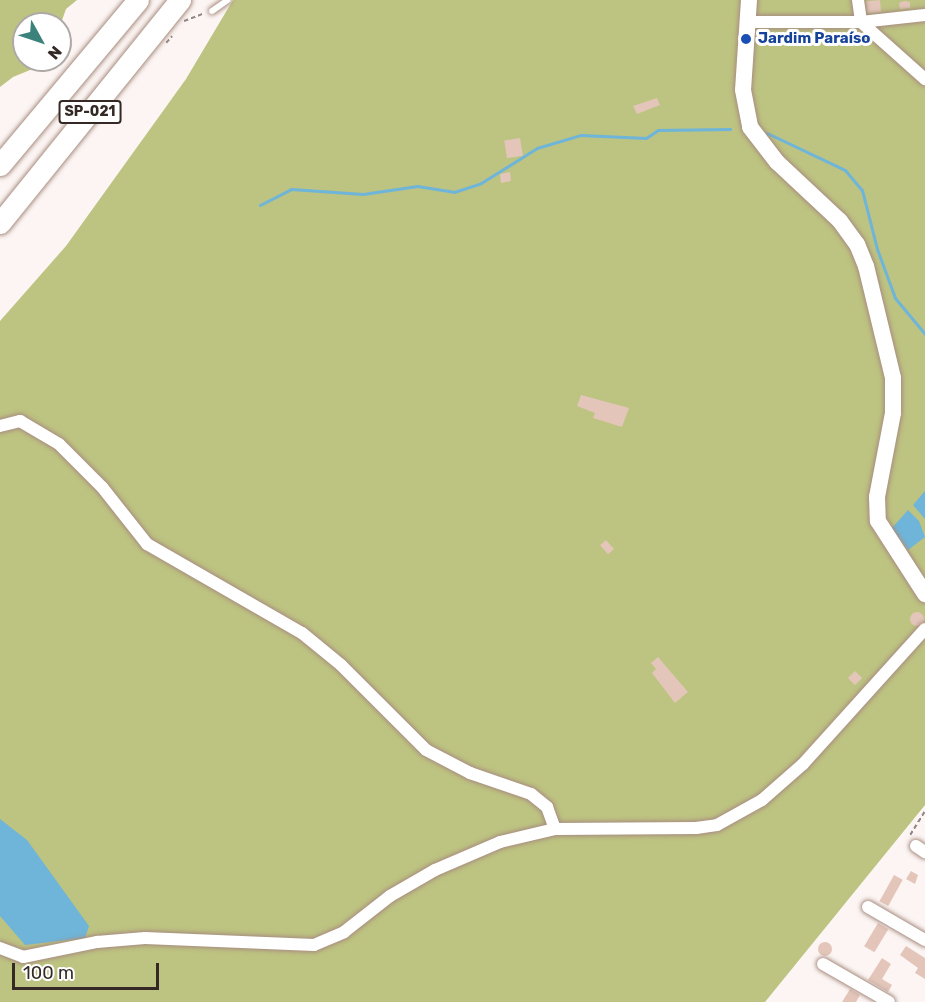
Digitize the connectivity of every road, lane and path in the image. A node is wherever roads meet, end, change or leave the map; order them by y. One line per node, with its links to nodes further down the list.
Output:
1 (138, 0): 11 (highway, SP-021)
2 (180, 0): 12 (highway, SP-021)
3 (228, 0): 6 (lane)
4 (749, 0): 8 (main road)
5 (858, 0): 9 (street)
6 (212, 11)
7 (925, 15): 9 (street)
8 (747, 22): 9 (street); 14 (main road)
9 (861, 22): 10 (street)
10 (925, 79)
11 (0, 165)
12 (0, 224)
13 (0, 426): 17 (street)
14 (925, 594)
15 (925, 629): 17 (street)
16 (925, 811): 18 (path)
17 (555, 829): 21 (street)
18 (920, 849)
19 (868, 907): 20 (street)
20 (925, 940)
21 (0, 948)
22 (823, 964): 23 (street)
23 (889, 1002)

